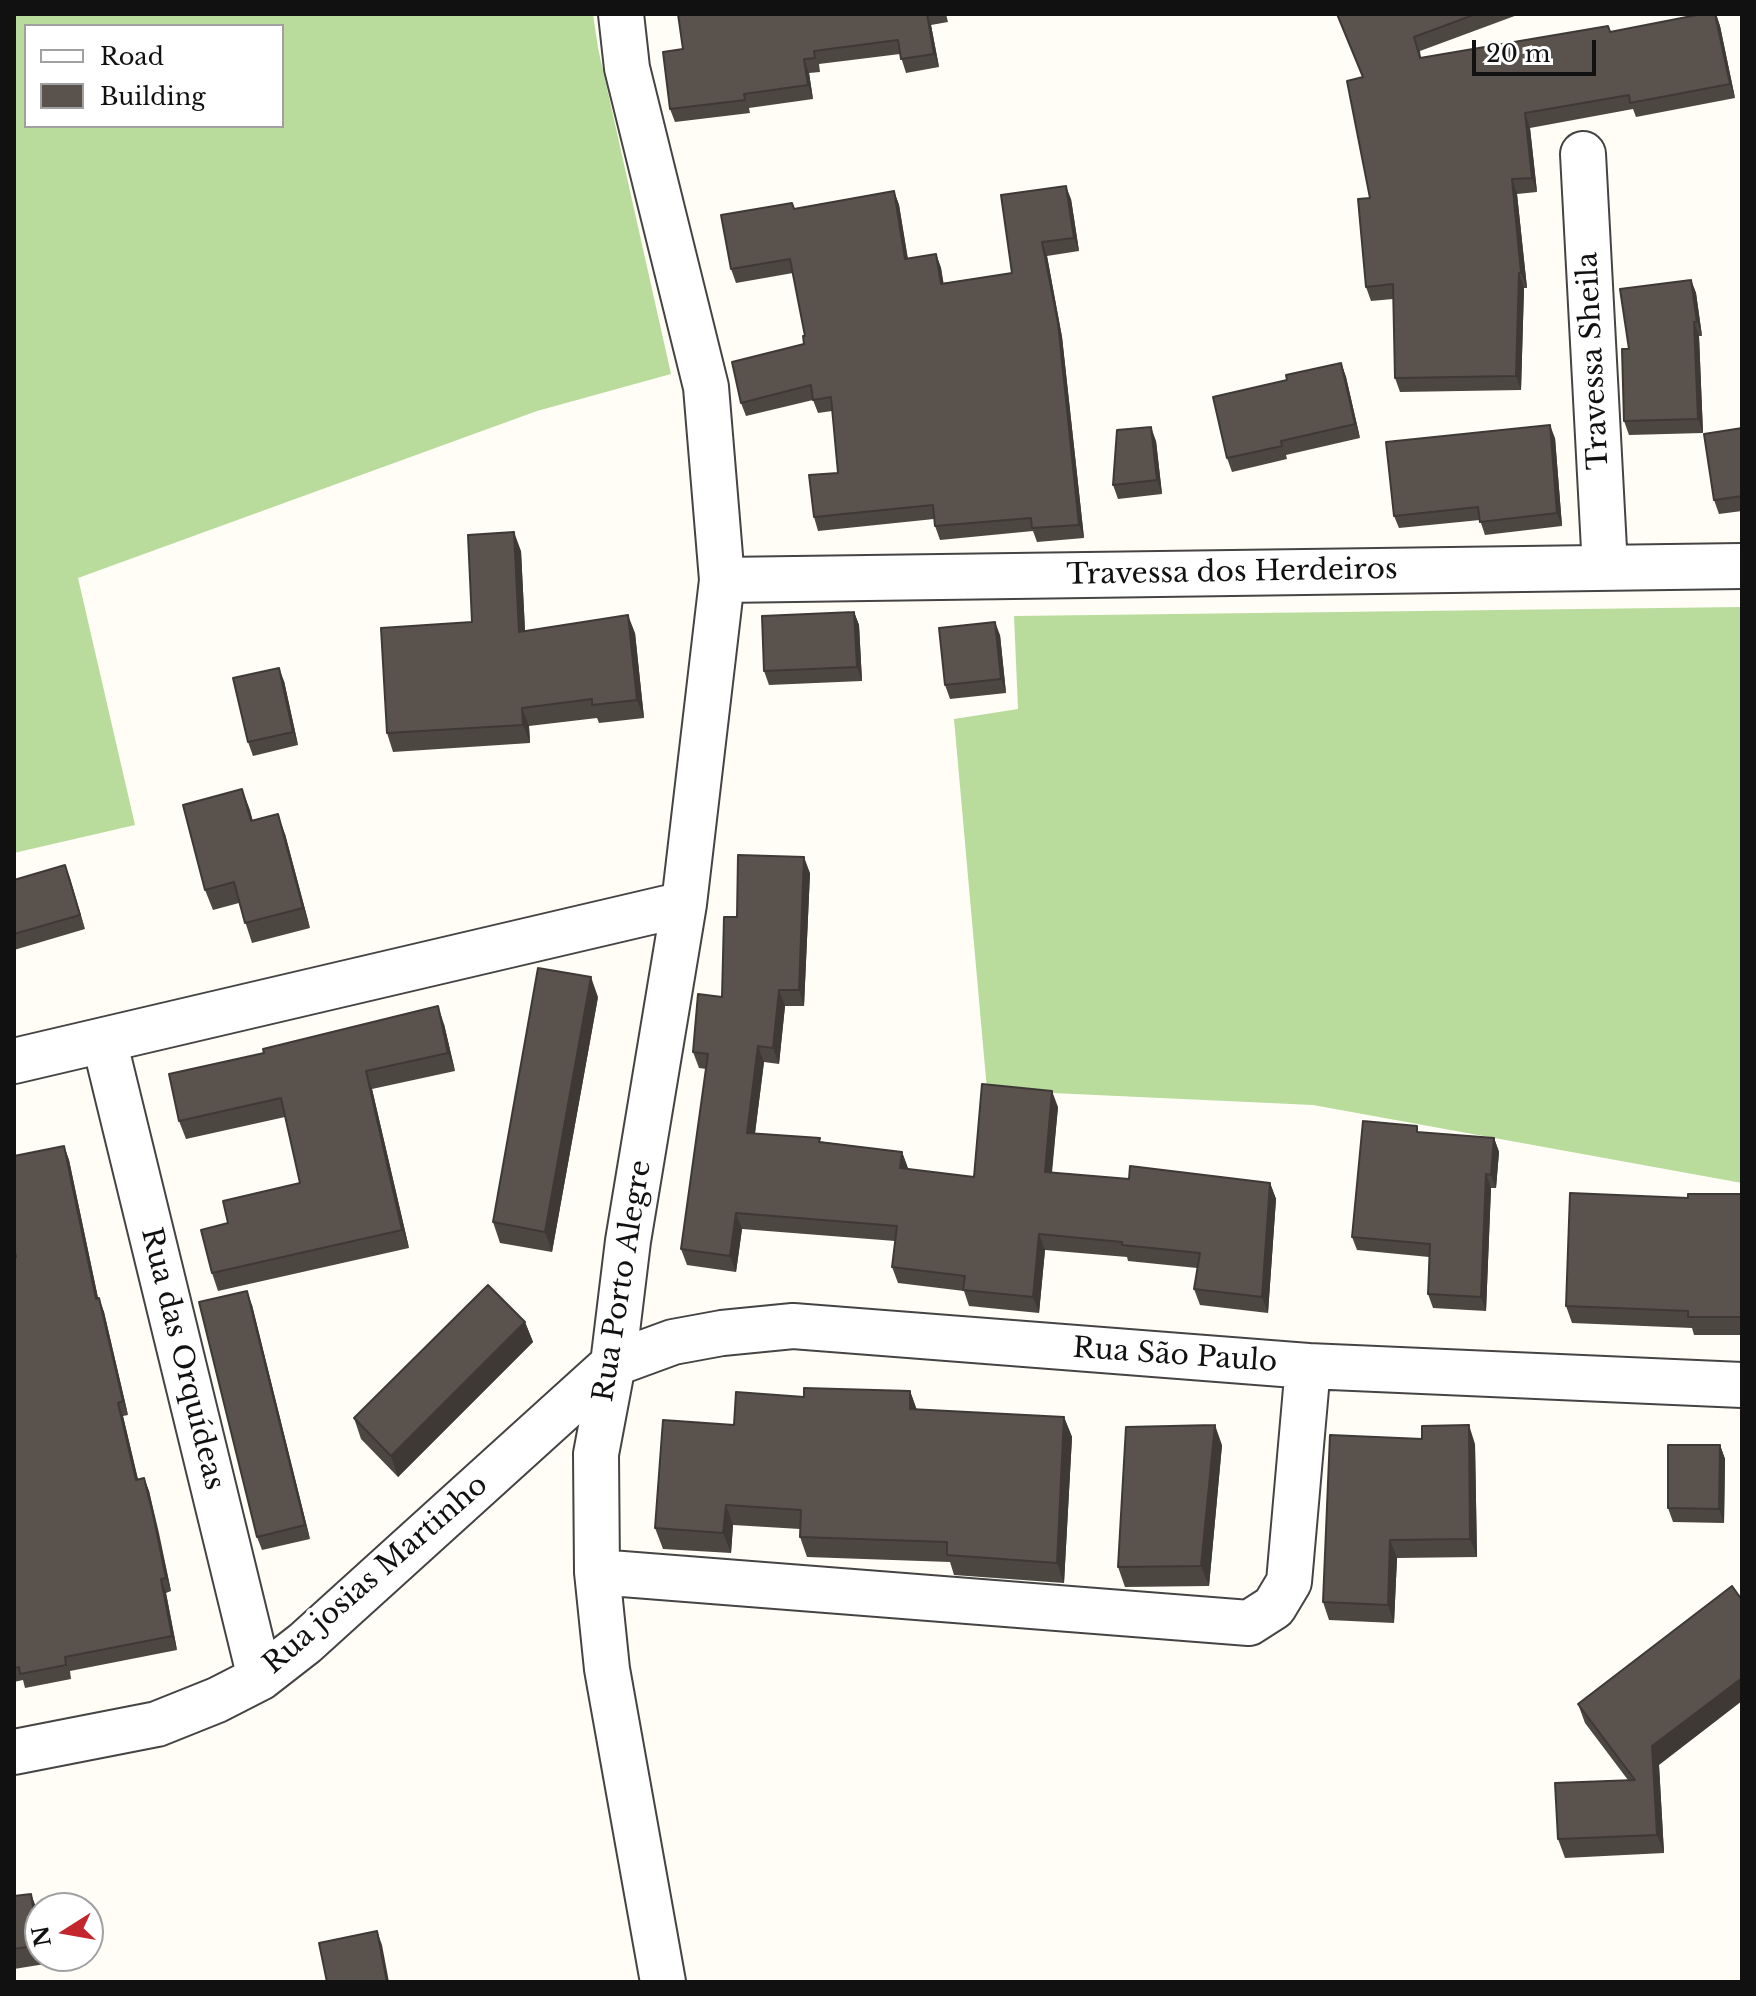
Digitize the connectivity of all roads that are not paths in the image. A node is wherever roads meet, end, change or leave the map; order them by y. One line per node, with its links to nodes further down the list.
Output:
1 (621, 14): 5 (street, Rua Porto Alegre)
2 (1583, 154): 4 (street, Travessa Sheila)
3 (1742, 566): 4 (street, Travessa dos Herdeiros)
4 (1605, 568): 5 (street, Travessa dos Herdeiros)
5 (722, 580): 6 (street, Rua Porto Alegre)
6 (684, 904): 7 (street); 9 (street, Rua Porto Alegre)
7 (104, 1040): 8 (street); 13 (street, Rua das Orquídeas)
8 (14, 1061)
9 (613, 1364): 10 (street, Rua São Paulo); 12 (street, Rua Porto Alegre); 13 (street, Rua josias Martinho)
10 (1308, 1366): 11 (street, Rua São Paulo); 12 (street)
11 (1742, 1385)
12 (597, 1572): 15 (street, Rua Porto Alegre)
13 (260, 1678): 14 (street, Rua josias Martinho)
14 (14, 1752)
15 (663, 1982)

